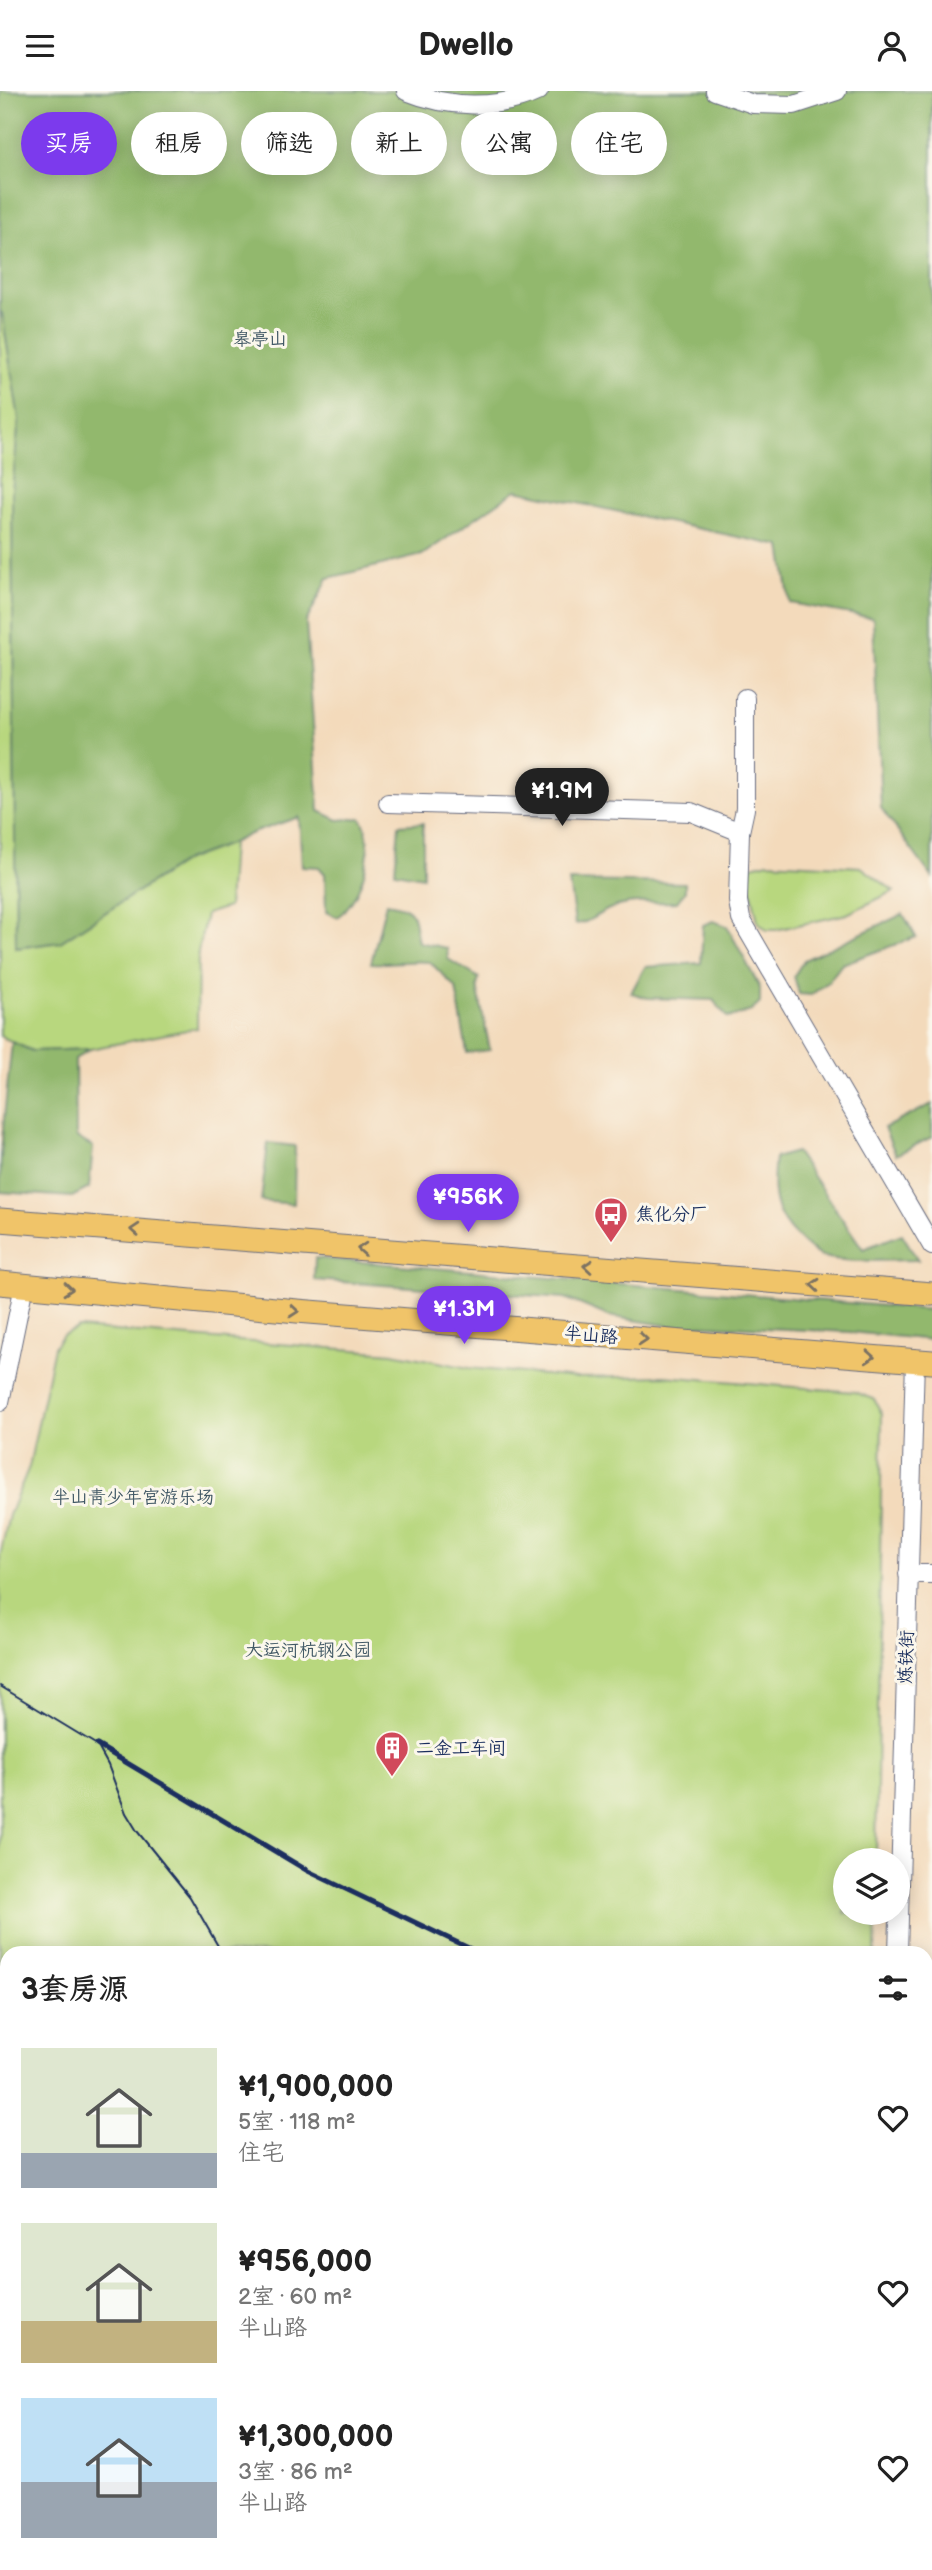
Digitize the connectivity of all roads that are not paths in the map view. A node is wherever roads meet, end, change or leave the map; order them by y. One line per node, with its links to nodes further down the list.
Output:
1 (406, 91): 2 (street)
2 (539, 91)
3 (715, 91): 4 (street)
4 (837, 91)
5 (745, 698): 7 (street)
6 (388, 803): 7 (street)
7 (740, 832): 9 (street)
8 (0, 1220): 12 (main road, one-way to 8)
9 (932, 1246)
10 (0, 1283): 11 (main road, 半山路)
11 (24, 1285): 13 (main road, 半山路, one-way to 13); 14 (street)
12 (932, 1294)
13 (923, 1361): 15 (street, 炼铁街)
14 (0, 1402)
15 (908, 1574): 16 (street); 17 (street, 炼铁街)
16 (932, 1574)
17 (898, 1946)

